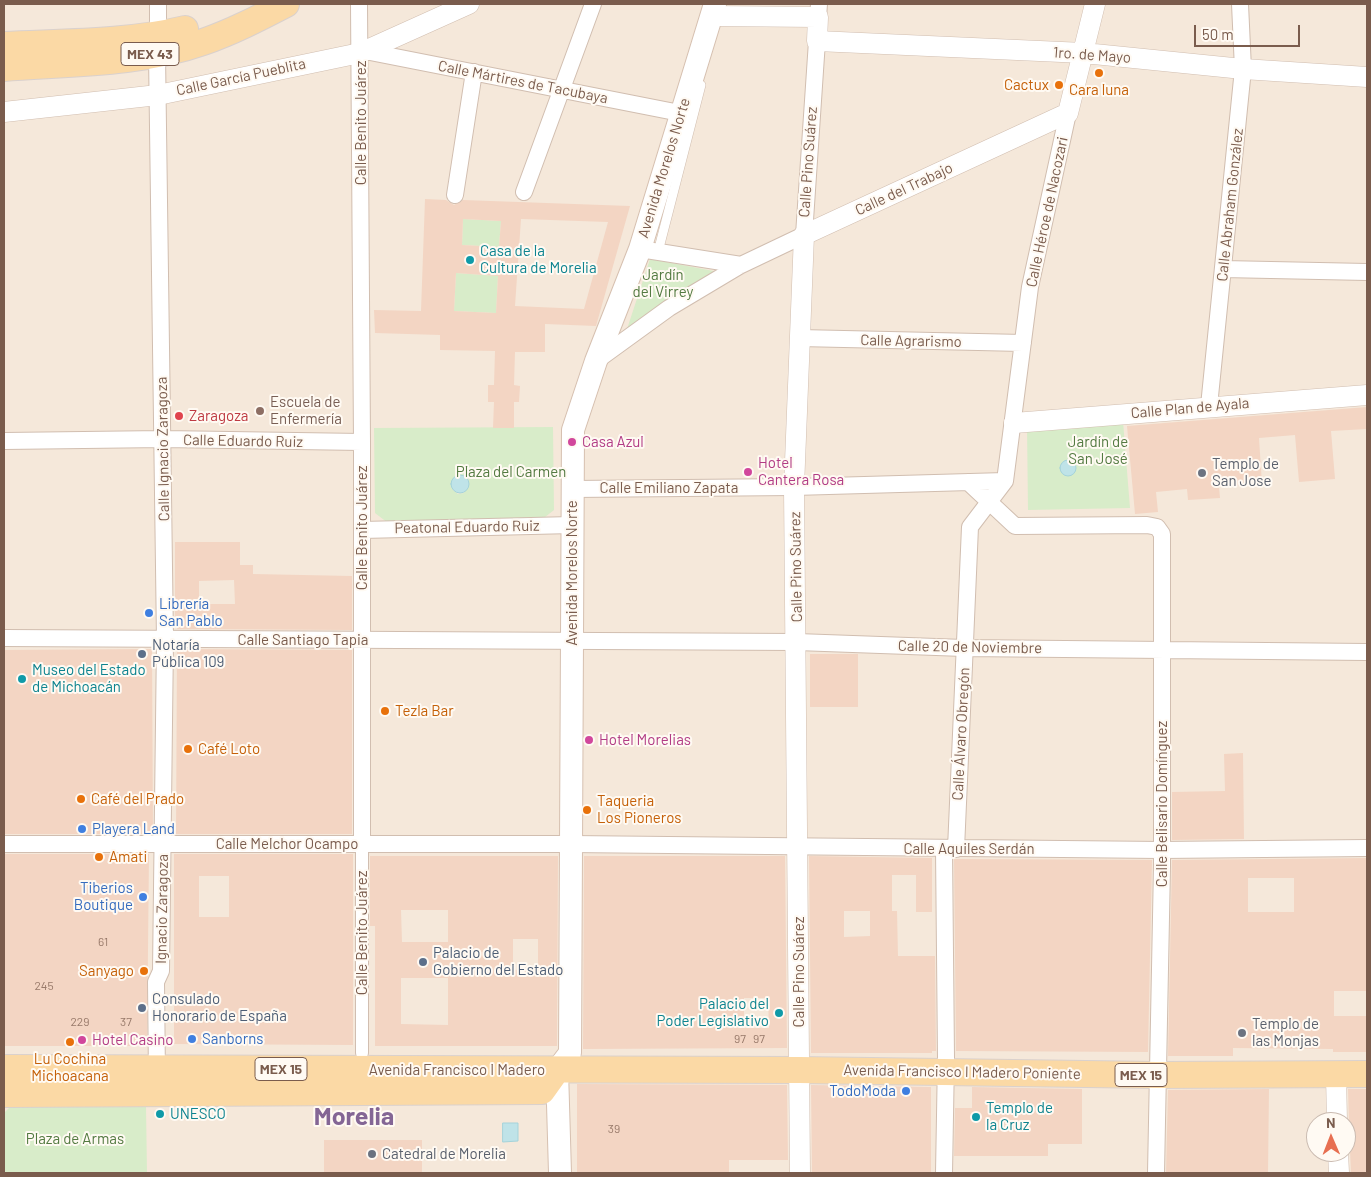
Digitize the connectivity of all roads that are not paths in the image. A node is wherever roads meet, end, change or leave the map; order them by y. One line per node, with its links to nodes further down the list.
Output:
1 (158, 4): 12 (street, Calle Ignacio Zaragoza)
2 (248, 4): 12 (main road, MEX 43)
3 (286, 4): 12 (main road, MEX 43)
4 (359, 4): 14 (street, Calle Benito Juárez)
5 (469, 4): 14 (street, Calle García Pueblita)
6 (593, 4): 20 (street)
7 (1095, 4): 15 (street, Calle Héroe de Nacozari)
8 (1240, 4): 17 (street, Calle Abraham González)
9 (717, 10): 10 (street); 23 (main road, Avenida Morelos Norte); 28 (lane)
10 (818, 10): 11 (street, Calle Pino Suárez)
11 (817, 41): 15 (street, 1ro. de Mayo); 27 (street, Calle Pino Suárez)
12 (158, 44): 13 (main road, MEX 43); 16 (main road, MEX 43); 21 (street, Calle Ignacio Zaragoza)
13 (4, 45)
14 (363, 52): 18 (street, Calle Mártires de Tacubaya); 21 (street, Calle García Pueblita); 40 (street, Calle Benito Juárez)
15 (1084, 54): 17 (street, 1ro. de Mayo); 24 (street, Calle Héroe de Nacozari)
16 (4, 68)
17 (1243, 69): 19 (street, 1ro. de Mayo); 30 (street, Calle Abraham González)
18 (474, 72): 20 (street, Calle Mártires de Tacubaya); 26 (street)
19 (1367, 77)
20 (563, 90): 23 (street, Calle Mártires de Tacubaya); 25 (street)
21 (158, 95): 22 (street, Calle García Pueblita); 38 (street, Calle Ignacio Zaragoza)
22 (4, 112)
23 (680, 112): 28 (main road, Avenida Morelos Norte)
24 (1068, 113): 27 (street, Calle del Trabajo); 33 (street, Calle Héroe de Nacozari)
25 (524, 192)
26 (455, 195)
27 (804, 235): 29 (street, Calle del Trabajo); 32 (street, Calle Pino Suárez)
28 (649, 250): 29 (street); 34 (main road, Avenida Morelos Norte)
29 (741, 265): 34 (street, Calle del Trabajo)
30 (1223, 270): 31 (street); 36 (street, Calle Abraham González)
31 (1367, 272)
32 (799, 338): 33 (street, Calle Agrarismo); 43 (street, Calle Pino Suárez)
33 (1023, 343): 37 (street, Calle Héroe de Nacozari)
34 (596, 361): 44 (main road, Avenida Morelos Norte)
35 (1367, 395): 36 (street, Calle Plan de Ayala)
36 (1209, 406): 37 (street, Calle Plan de Ayala)
37 (1014, 423): 41 (street, Calle Héroe de Nacozari)
38 (163, 439): 39 (street, Calle Eduardo Ruiz); 40 (street, Calle Eduardo Ruiz); 49 (street, Calle Ignacio Zaragoza)
39 (4, 441)
40 (362, 442): 47 (street, Calle Benito Juárez)
41 (1005, 481): 42 (street, Calle Emiliano Zapata); 45 (street, Calle Álvaro Obregón)
42 (968, 482): 43 (street, Calle Emiliano Zapata); 45 (street)
43 (794, 487): 44 (street, Calle Emiliano Zapata); 52 (street, Calle Pino Suárez)
44 (572, 489): 46 (main road, Avenida Morelos Norte)
45 (990, 503): 53 (street, Calle Álvaro Obregón); 54 (street, Calle Belisario Domínguez)
46 (573, 525): 47 (street, Peatonal Eduardo Ruiz); 51 (main road, Avenida Morelos Norte)
47 (362, 530): 50 (street, Calle Benito Juárez)
48 (4, 638): 49 (street, Calle Santiago Tapia)
49 (166, 640): 50 (street, Calle Santiago Tapia); 58 (street, Calle Ignacio Zaragoza)
50 (362, 640): 51 (street, Calle Santiago Tapia); 56 (street, Calle Benito Juárez)
51 (572, 640): 52 (street, Calle 20 de Noviembre); 59 (main road, Avenida Morelos Norte)
52 (797, 642): 53 (street, Calle 20 de Noviembre); 60 (street, Calle Pino Suárez)
53 (964, 648): 54 (street, Calle 20 de Noviembre); 62 (street, Calle Álvaro Obregón)
54 (1162, 650): 55 (street, Calle 20 de Noviembre); 63 (street, Calle Belisario Domínguez)
55 (1367, 652)
56 (362, 843): 58 (street, Calle Melchor Ocampo); 59 (street, Calle Melchor Ocampo); 64 (street, Calle Benito Juárez)
57 (4, 844): 58 (street, Calle Melchor Ocampo)
58 (163, 844): 72 (street, Ignacio Zaragoza)
59 (570, 844): 60 (street, Calle Aquiles Serdán); 66 (main road, Avenida Morelos Norte)
60 (798, 847): 62 (street, Calle Aquiles Serdán); 67 (street, Calle Pino Suárez)
61 (1367, 848): 63 (street, Calle Aquiles Serdán)
62 (950, 849): 63 (street, Calle Aquiles Serdán); 68 (street, Calle Álvaro Obregón)
63 (1161, 850): 71 (street, Calle Belisario Domínguez)
64 (362, 1053)
65 (4, 1068): 72 (main road, Avenida Francisco I Madero / MEX 15)
66 (558, 1070): 67 (main road, Avenida Francisco I Madero Poniente / MEX 15); 72 (main road, Avenida Francisco I Madero / MEX 15); 75 (main road)
67 (799, 1070): 68 (main road, Avenida Francisco I Madero Poniente / MEX 15); 76 (street, Calle Pino Suárez)
68 (946, 1072): 71 (main road, Avenida Francisco I Madero Poniente / MEX 15); 77 (street, Calle Álvaro Obregón)
69 (1336, 1074): 70 (main road, Avenida Francisco I Madero Poniente / MEX 15); 71 (main road, Avenida Francisco I Madero Poniente / MEX 15); 74 (street)
70 (1367, 1074)
71 (1157, 1075): 78 (street, Calle Belisario Domínguez)
72 (157, 1080): 73 (main road, Avenida Francisco I Madero / MEX 15)
73 (4, 1094)
74 (1337, 1112)
75 (560, 1173)
76 (800, 1173)
77 (944, 1173)
78 (1156, 1173)

